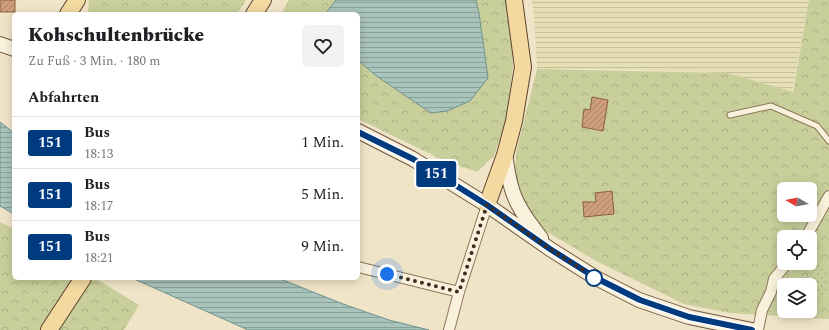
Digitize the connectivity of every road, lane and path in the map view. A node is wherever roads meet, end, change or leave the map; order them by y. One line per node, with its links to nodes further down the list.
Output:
1 (263, 0): 3 (main road)
2 (514, 0): 9 (main road)
3 (255, 12)
4 (0, 44): 5 (main road)
5 (12, 48)
6 (730, 115): 8 (lane)
7 (360, 133): 11 (main road)
8 (829, 141)
9 (505, 155): 11 (main road); 13 (main road)
10 (829, 196): 12 (street)
11 (487, 205): 13 (main road); 17 (street)
12 (810, 230)
13 (550, 249): 20 (main road)
14 (360, 267): 17 (street)
15 (781, 270): 21 (street)
16 (82, 280): 18 (main road)
17 (459, 292): 19 (street)
18 (49, 330)
19 (449, 330)
20 (752, 330)
21 (758, 330)

